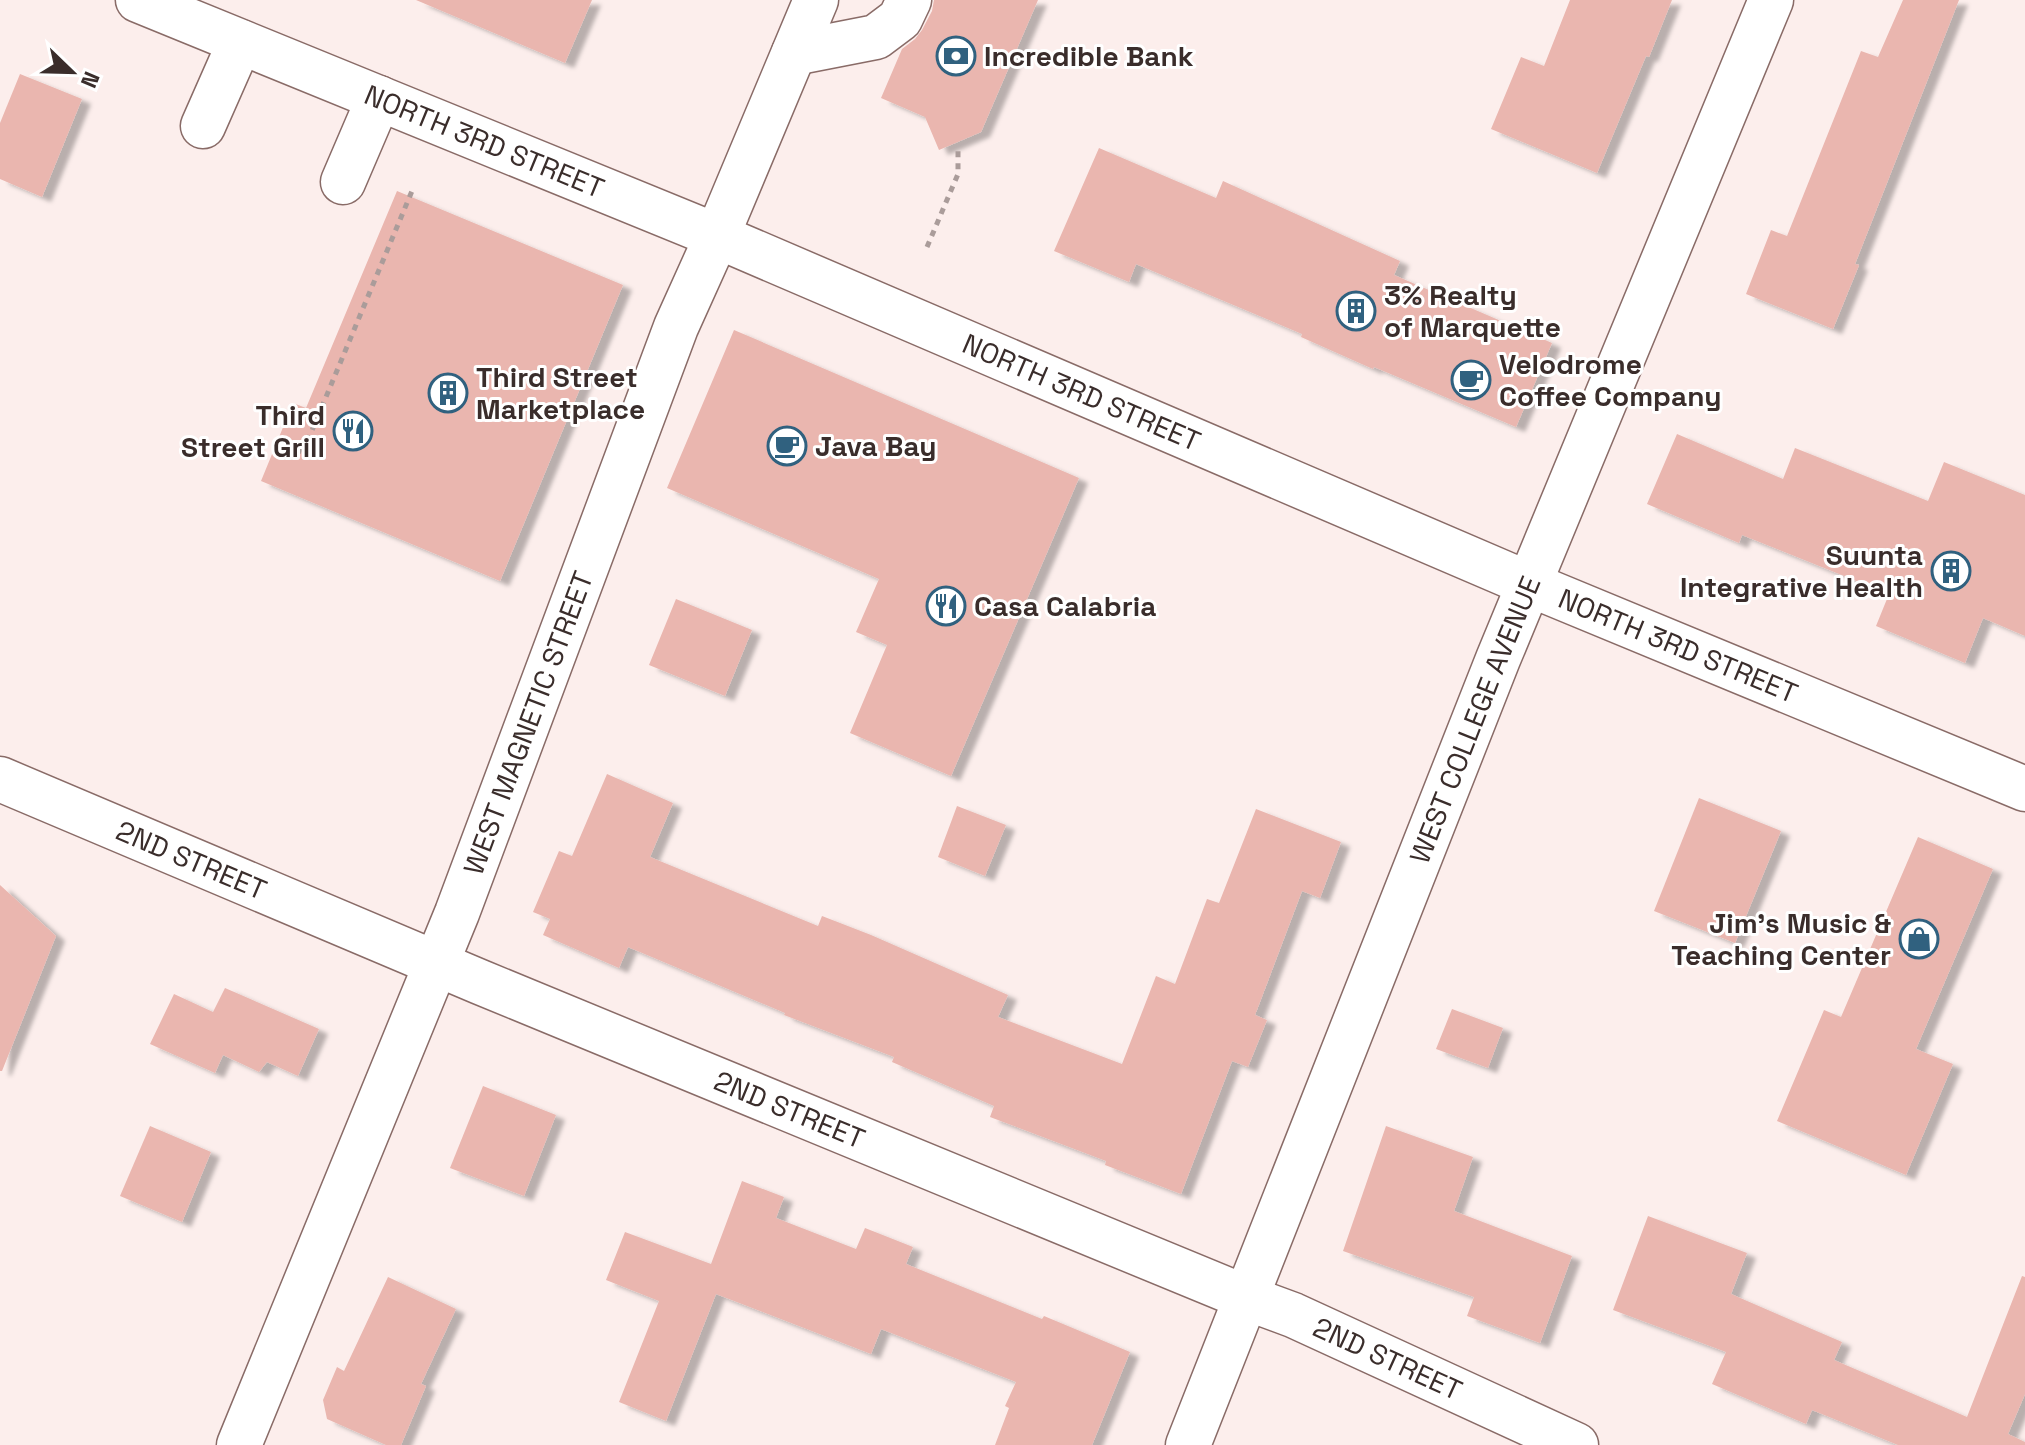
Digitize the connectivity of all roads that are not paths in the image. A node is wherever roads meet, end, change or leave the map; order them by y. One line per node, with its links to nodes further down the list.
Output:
1 (138, 0): 5 (street, NORTH 3RD STREET)
2 (816, 0): 6 (street, WEST MAGNETIC STREET)
3 (909, 0): 6 (street)
4 (1771, 0): 11 (street, WEST COLLEGE AVENUE)
5 (240, 42): 7 (street, NORTH 3RD STREET); 8 (street)
6 (794, 53): 10 (street, WEST MAGNETIC STREET)
7 (379, 98): 9 (street); 10 (street, NORTH 3RD STREET)
8 (203, 126)
9 (343, 182)
10 (717, 236): 11 (street, NORTH 3RD STREET); 14 (street, WEST MAGNETIC STREET)
11 (1529, 584): 13 (street, NORTH 3RD STREET); 15 (street, WEST COLLEGE AVENUE)
12 (0, 779): 14 (street, 2ND STREET)
13 (2025, 789)
14 (437, 962): 15 (street, 2ND STREET); 16 (street, WEST MAGNETIC STREET)
15 (1247, 1298): 17 (street, WEST COLLEGE AVENUE); 18 (street, 2ND STREET)
16 (239, 1445)
17 (1188, 1445)
18 (1576, 1445)

